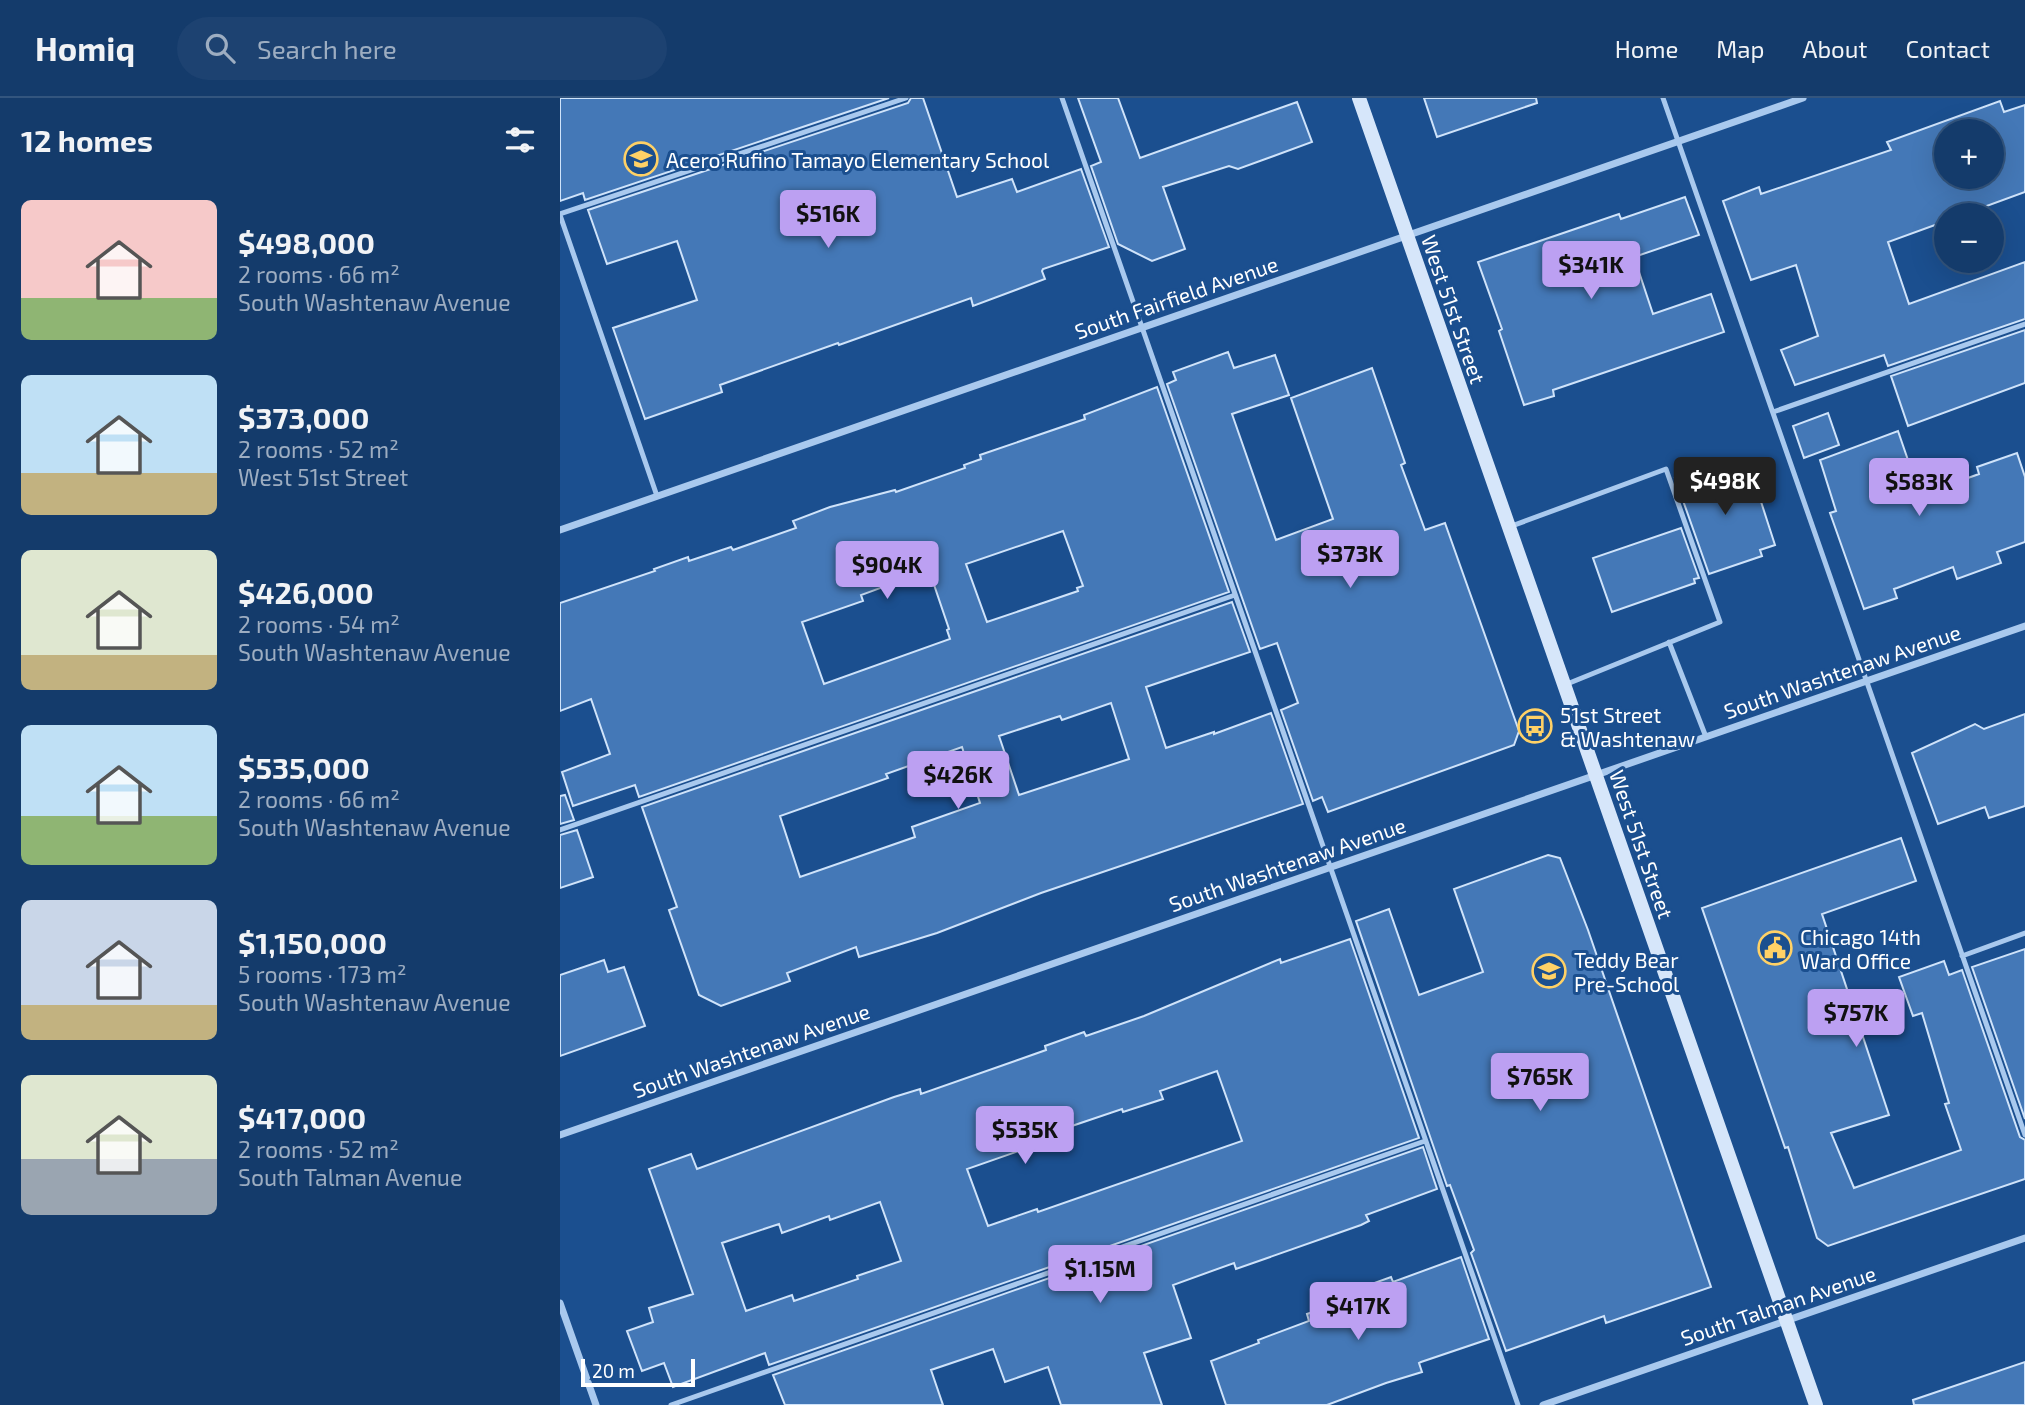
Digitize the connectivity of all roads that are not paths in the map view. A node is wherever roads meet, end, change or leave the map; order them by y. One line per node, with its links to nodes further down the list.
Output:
1 (906, 98): 7 (lane)
2 (1062, 98): 10 (lane)
3 (1359, 98): 8 (street, West 51st Street)
4 (1663, 98): 6 (lane)
5 (1803, 98): 6 (street, South Fairfield Avenue)
6 (1678, 141): 8 (street, South Fairfield Avenue); 11 (lane)
7 (560, 214): 12 (lane)
8 (1407, 236): 10 (street, South Fairfield Avenue); 13 (street, West 51st Street)
9 (2025, 324): 11 (lane)
10 (1143, 327): 12 (street, South Fairfield Avenue); 15 (lane)
11 (1773, 412): 18 (lane)
12 (657, 496): 14 (street, South Fairfield Avenue)
13 (1508, 527): 17 (lane); 19 (street, West 51st Street)
14 (560, 530)
15 (1236, 595): 22 (lane); 23 (lane)
16 (2025, 626): 18 (street, South Washtenaw Avenue)
17 (1670, 642): 19 (lane); 20 (lane)
18 (1867, 681): 20 (street, South Washtenaw Avenue); 25 (lane)
19 (1564, 685): 21 (street, West 51st Street)
20 (1706, 737): 21 (street, South Washtenaw Avenue)
21 (1596, 775): 23 (street, South Washtenaw Avenue); 31 (street, West 51st Street)
22 (560, 830)
23 (1331, 867): 26 (street, South Washtenaw Avenue); 28 (lane)
24 (2025, 933): 25 (lane)
25 (1962, 956): 27 (lane)
26 (560, 1135)
27 (2025, 1135)
28 (1425, 1141): 33 (lane); 34 (lane)
29 (2025, 1238): 31 (street, South Talman Avenue)
30 (560, 1303): 32 (street)
31 (1786, 1321): 35 (street, South Talman Avenue); 36 (street, West 51st Street)
32 (596, 1405)
33 (671, 1405)
34 (1518, 1405)
35 (1543, 1405)
36 (1816, 1405)

